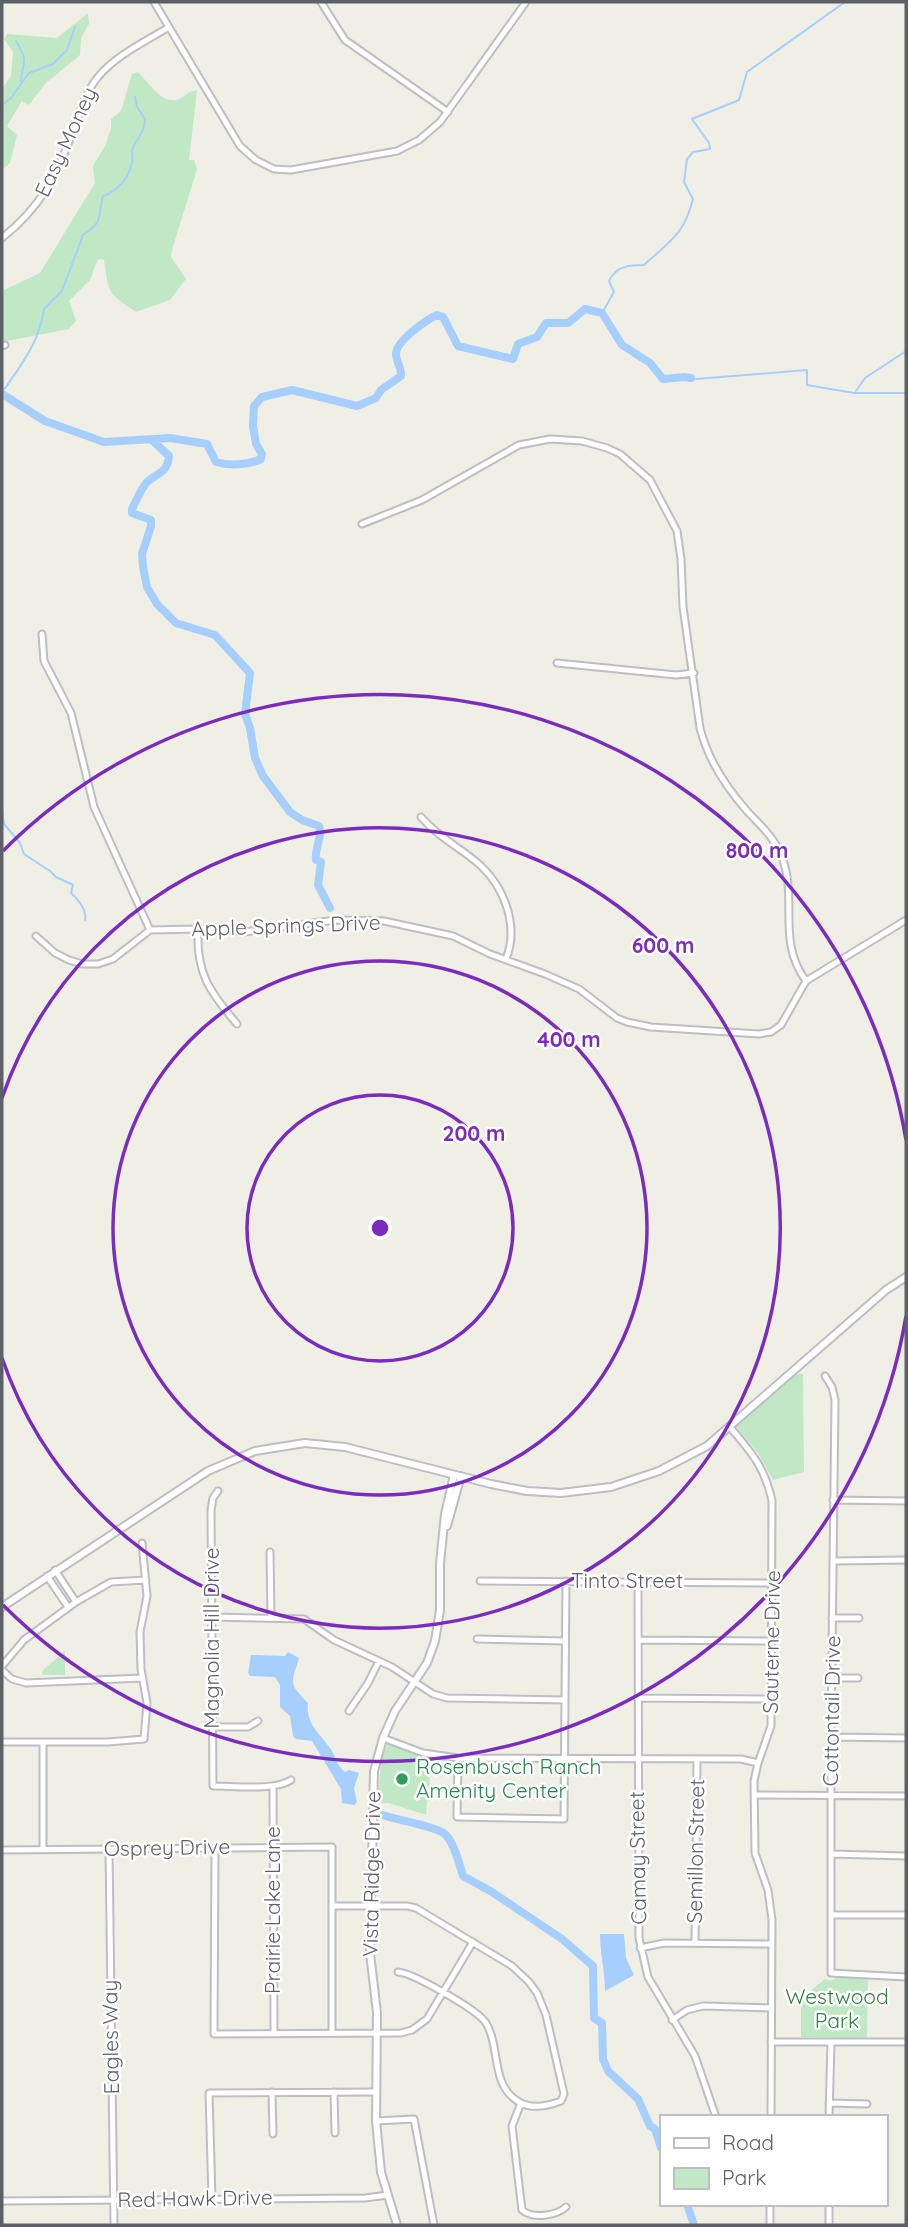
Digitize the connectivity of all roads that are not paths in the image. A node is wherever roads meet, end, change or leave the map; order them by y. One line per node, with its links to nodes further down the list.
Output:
1 (154, 2): 4 (street)
2 (321, 2): 5 (street)
3 (526, 2): 5 (street)
4 (169, 27): 5 (street); 6 (street, Easy Money)
5 (448, 111)
6 (2, 238)
7 (362, 524): 10 (street)
8 (42, 634): 14 (street)
9 (557, 663): 10 (street)
10 (694, 673): 17 (street)
11 (421, 817): 16 (street)
12 (906, 920): 17 (street, Apple Springs Drive)
13 (198, 929): 14 (street, Apple Springs Drive); 16 (street, Apple Springs Drive); 18 (street)
14 (150, 930): 15 (street)
15 (36, 936)
16 (506, 959): 17 (street, Apple Springs Drive)
17 (806, 981)
18 (237, 1024)
19 (906, 1277): 21 (street)
20 (825, 1376): 24 (street, Cottontail Drive)
21 (729, 1426): 22 (street); 36 (street, Sauterne Drive)
22 (457, 1476): 30 (street); 53 (street, Vista Ridge Drive)
23 (218, 1491): 40 (street, Magnolia Hill Drive)
24 (833, 1500): 25 (street); 29 (street, Cottontail Drive)
25 (906, 1501)
26 (142, 1543): 32 (street)
27 (270, 1552): 41 (street)
28 (906, 1560): 29 (street)
29 (834, 1561): 42 (street, Cottontail Drive)
30 (55, 1570): 31 (street); 37 (street)
31 (47, 1576): 38 (street); 39 (street)
32 (146, 1580): 37 (street); 50 (street)
33 (480, 1581): 34 (street, Tinto Street)
34 (566, 1581): 35 (street, Tinto Street); 45 (street)
35 (638, 1581): 36 (street, Tinto Street); 46 (street, Camay Street)
36 (773, 1583): 47 (street, Sauterne Drive)
37 (76, 1602): 39 (street)
38 (2, 1607)
39 (68, 1607): 49 (street)
40 (212, 1617): 41 (street); 59 (street, Magnolia Hill Drive)
41 (271, 1618): 48 (street)
42 (832, 1618): 43 (street); 51 (street, Cottontail Drive)
43 (859, 1618)
44 (477, 1639): 45 (street)
45 (565, 1640): 56 (street)
46 (638, 1640): 47 (street); 54 (street, Camay Street)
47 (773, 1641): 55 (street, Sauterne Drive)
48 (379, 1661): 53 (street); 57 (street)
49 (2, 1668): 50 (street)
50 (142, 1678): 64 (street)
51 (832, 1678): 52 (street); 60 (street, Cottontail Drive)
52 (858, 1678)
53 (415, 1682): 56 (street); 61 (street, Vista Ridge Drive)
54 (637, 1698): 55 (street); 67 (street, Camay Street)
55 (773, 1699): 69 (street, Sauterne Drive)
56 (565, 1700): 66 (street)
57 (349, 1711)
58 (258, 1721): 59 (street)
59 (213, 1727): 71 (street, Magnolia Hill Drive)
60 (831, 1737): 62 (street); 73 (street, Cottontail Drive)
61 (383, 1738): 65 (street); 83 (street, Vista Ridge Drive)
62 (906, 1738)
63 (2, 1742): 64 (street)
64 (43, 1743): 77 (street)
65 (458, 1758): 66 (street); 66 (street)
66 (564, 1759): 67 (street)
67 (637, 1759): 68 (street); 89 (street, Camay Street)
68 (697, 1759): 69 (street); 87 (street, Semillon Street)
69 (758, 1763): 72 (street, Sauterne Drive)
70 (291, 1780): 71 (street)
71 (272, 1786): 75 (street, Prairie Lake Lane)
72 (754, 1795): 73 (street); 88 (street, Sauterne Drive)
73 (831, 1795): 74 (street); 80 (street, Cottontail Drive)
74 (906, 1796)
75 (273, 1847): 76 (street, Osprey Drive); 82 (street, Osprey Drive); 96 (street, Prairie Lake Lane)
76 (215, 1848): 78 (street, Osprey Drive); 96 (street)
77 (43, 1849): 78 (street, Osprey Drive); 79 (street, Osprey Drive)
78 (109, 1849): 115 (street, Eagles Way)
79 (2, 1850)
80 (831, 1854): 81 (street); 84 (street, Cottontail Drive)
81 (906, 1856)
82 (332, 1906): 83 (street); 97 (street)
83 (371, 1906): 86 (street); 95 (street, Vista Ridge Drive)
84 (831, 1915): 85 (street); 91 (street, Cottontail Drive)
85 (906, 1915)
86 (473, 1942): 92 (street); 104 (street)
87 (695, 1943): 88 (street); 89 (street)
88 (772, 1944): 93 (street, Sauterne Drive)
89 (640, 1948): 94 (street, Camay Street)
90 (398, 1972): 92 (street)
91 (906, 1977)
92 (442, 1993): 95 (street); 104 (street)
93 (771, 2008): 94 (street); 98 (street, Sauterne Drive)
94 (672, 2020): 107 (street, Camay Street)
95 (377, 2032): 97 (street); 103 (street, Vista Ridge Drive)
96 (274, 2034): 97 (street)
97 (332, 2034)
98 (771, 2042): 99 (street); 108 (street, Sauterne Drive)
99 (831, 2042): 100 (street); 105 (street)
100 (906, 2042)
101 (272, 2092): 102 (street); 112 (street); 114 (street)
102 (334, 2092): 103 (street); 111 (street)
103 (376, 2092): 110 (street, Vista Ridge Drive)
104 (521, 2103): 119 (street)
105 (829, 2103): 106 (street); 109 (street)
106 (867, 2104)
107 (715, 2115)
108 (771, 2115)
109 (829, 2115)
110 (376, 2122): 113 (street, Vista Ridge Drive); 122 (street)
111 (335, 2133)
112 (273, 2134)
113 (388, 2195): 114 (street, Red Hawk Drive); 121 (street, Vista Ridge Drive)
114 (212, 2199): 115 (street, Red Hawk Drive)
115 (114, 2200): 116 (street, Red Hawk Drive); 120 (street, Eagles Way)
116 (2, 2201)
117 (770, 2206): 123 (street)
118 (829, 2206): 124 (street)
119 (566, 2207)
120 (114, 2225)
121 (397, 2225)
122 (434, 2225)
123 (770, 2225)
124 (829, 2225)

